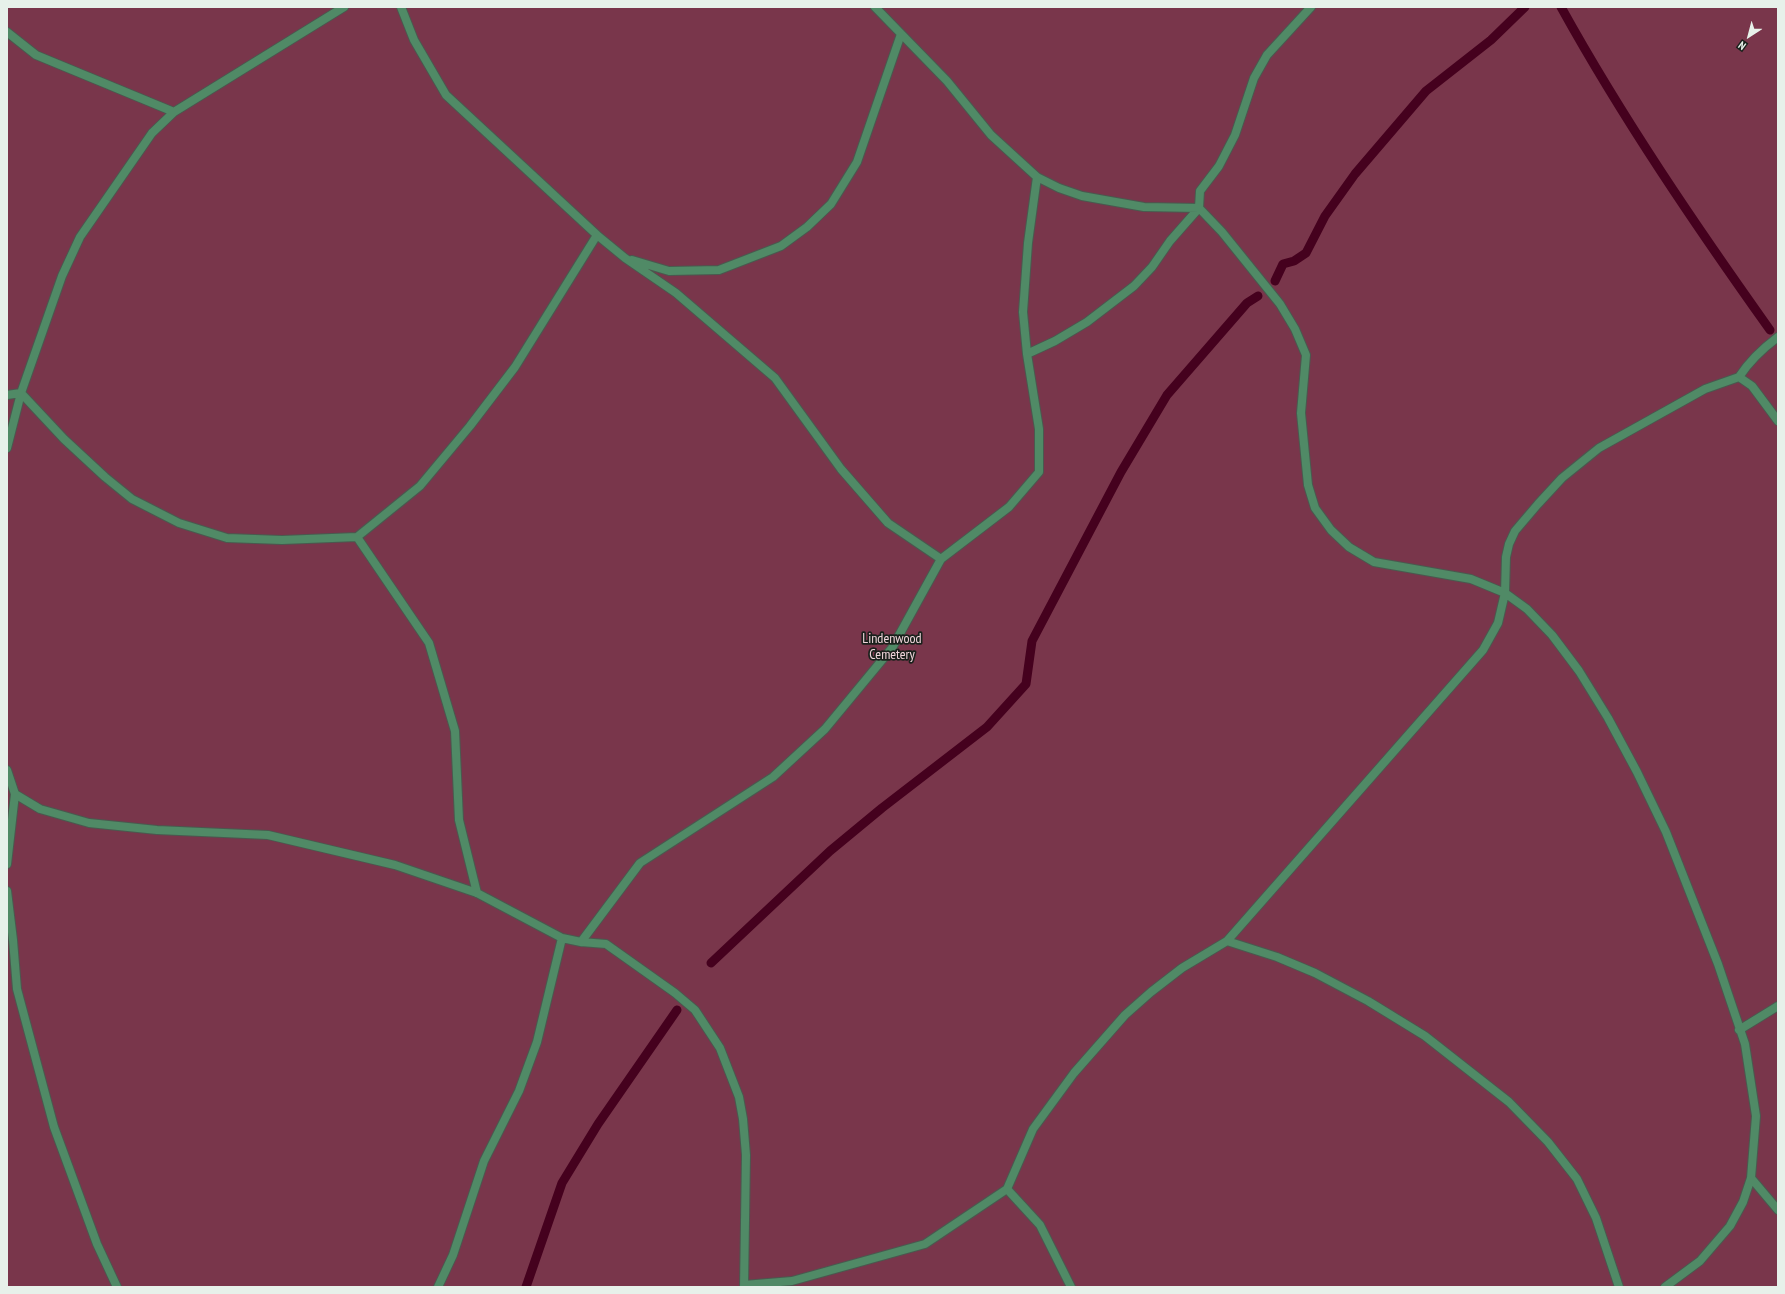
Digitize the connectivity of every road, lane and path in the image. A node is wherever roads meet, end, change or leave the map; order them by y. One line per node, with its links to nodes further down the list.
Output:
1 (344, 7): 7 (lane)
2 (400, 7): 10 (lane)
3 (875, 7): 6 (lane)
4 (1311, 7): 9 (lane)
5 (7, 32): 7 (lane)
6 (901, 34): 8 (lane); 11 (lane)
7 (174, 112): 15 (lane)
8 (1037, 177): 9 (lane); 13 (lane)
9 (1199, 208): 13 (lane); 21 (lane)
10 (597, 235): 11 (lane); 19 (lane)
11 (625, 258): 20 (lane)
12 (1778, 337): 14 (lane)
13 (1027, 354): 20 (lane)
14 (1739, 377): 17 (lane); 21 (lane)
15 (21, 393): 16 (lane); 18 (lane); 19 (lane)
16 (7, 395)
17 (1778, 421)
18 (7, 448)
19 (357, 537): 26 (lane)
20 (941, 559): 30 (lane)
21 (1505, 593): 28 (lane); 32 (lane)
22 (7, 770): 23 (lane)
23 (14, 794): 24 (lane); 26 (lane)
24 (7, 864)
25 (7, 891): 29 (lane)
26 (477, 893): 27 (lane)
27 (562, 938): 30 (lane); 38 (lane)
28 (1227, 941): 34 (lane); 40 (lane)
29 (10, 942): 37 (lane)
30 (581, 942): 36 (lane)
31 (1778, 1006): 32 (lane)
32 (1739, 1030): 33 (lane)
33 (1751, 1178): 35 (lane); 41 (lane)
34 (1007, 1189): 36 (lane); 39 (lane)
35 (1778, 1210)
36 (744, 1286)
37 (117, 1287)
38 (438, 1287)
39 (1071, 1287)
40 (1619, 1287)
41 (1665, 1287)

